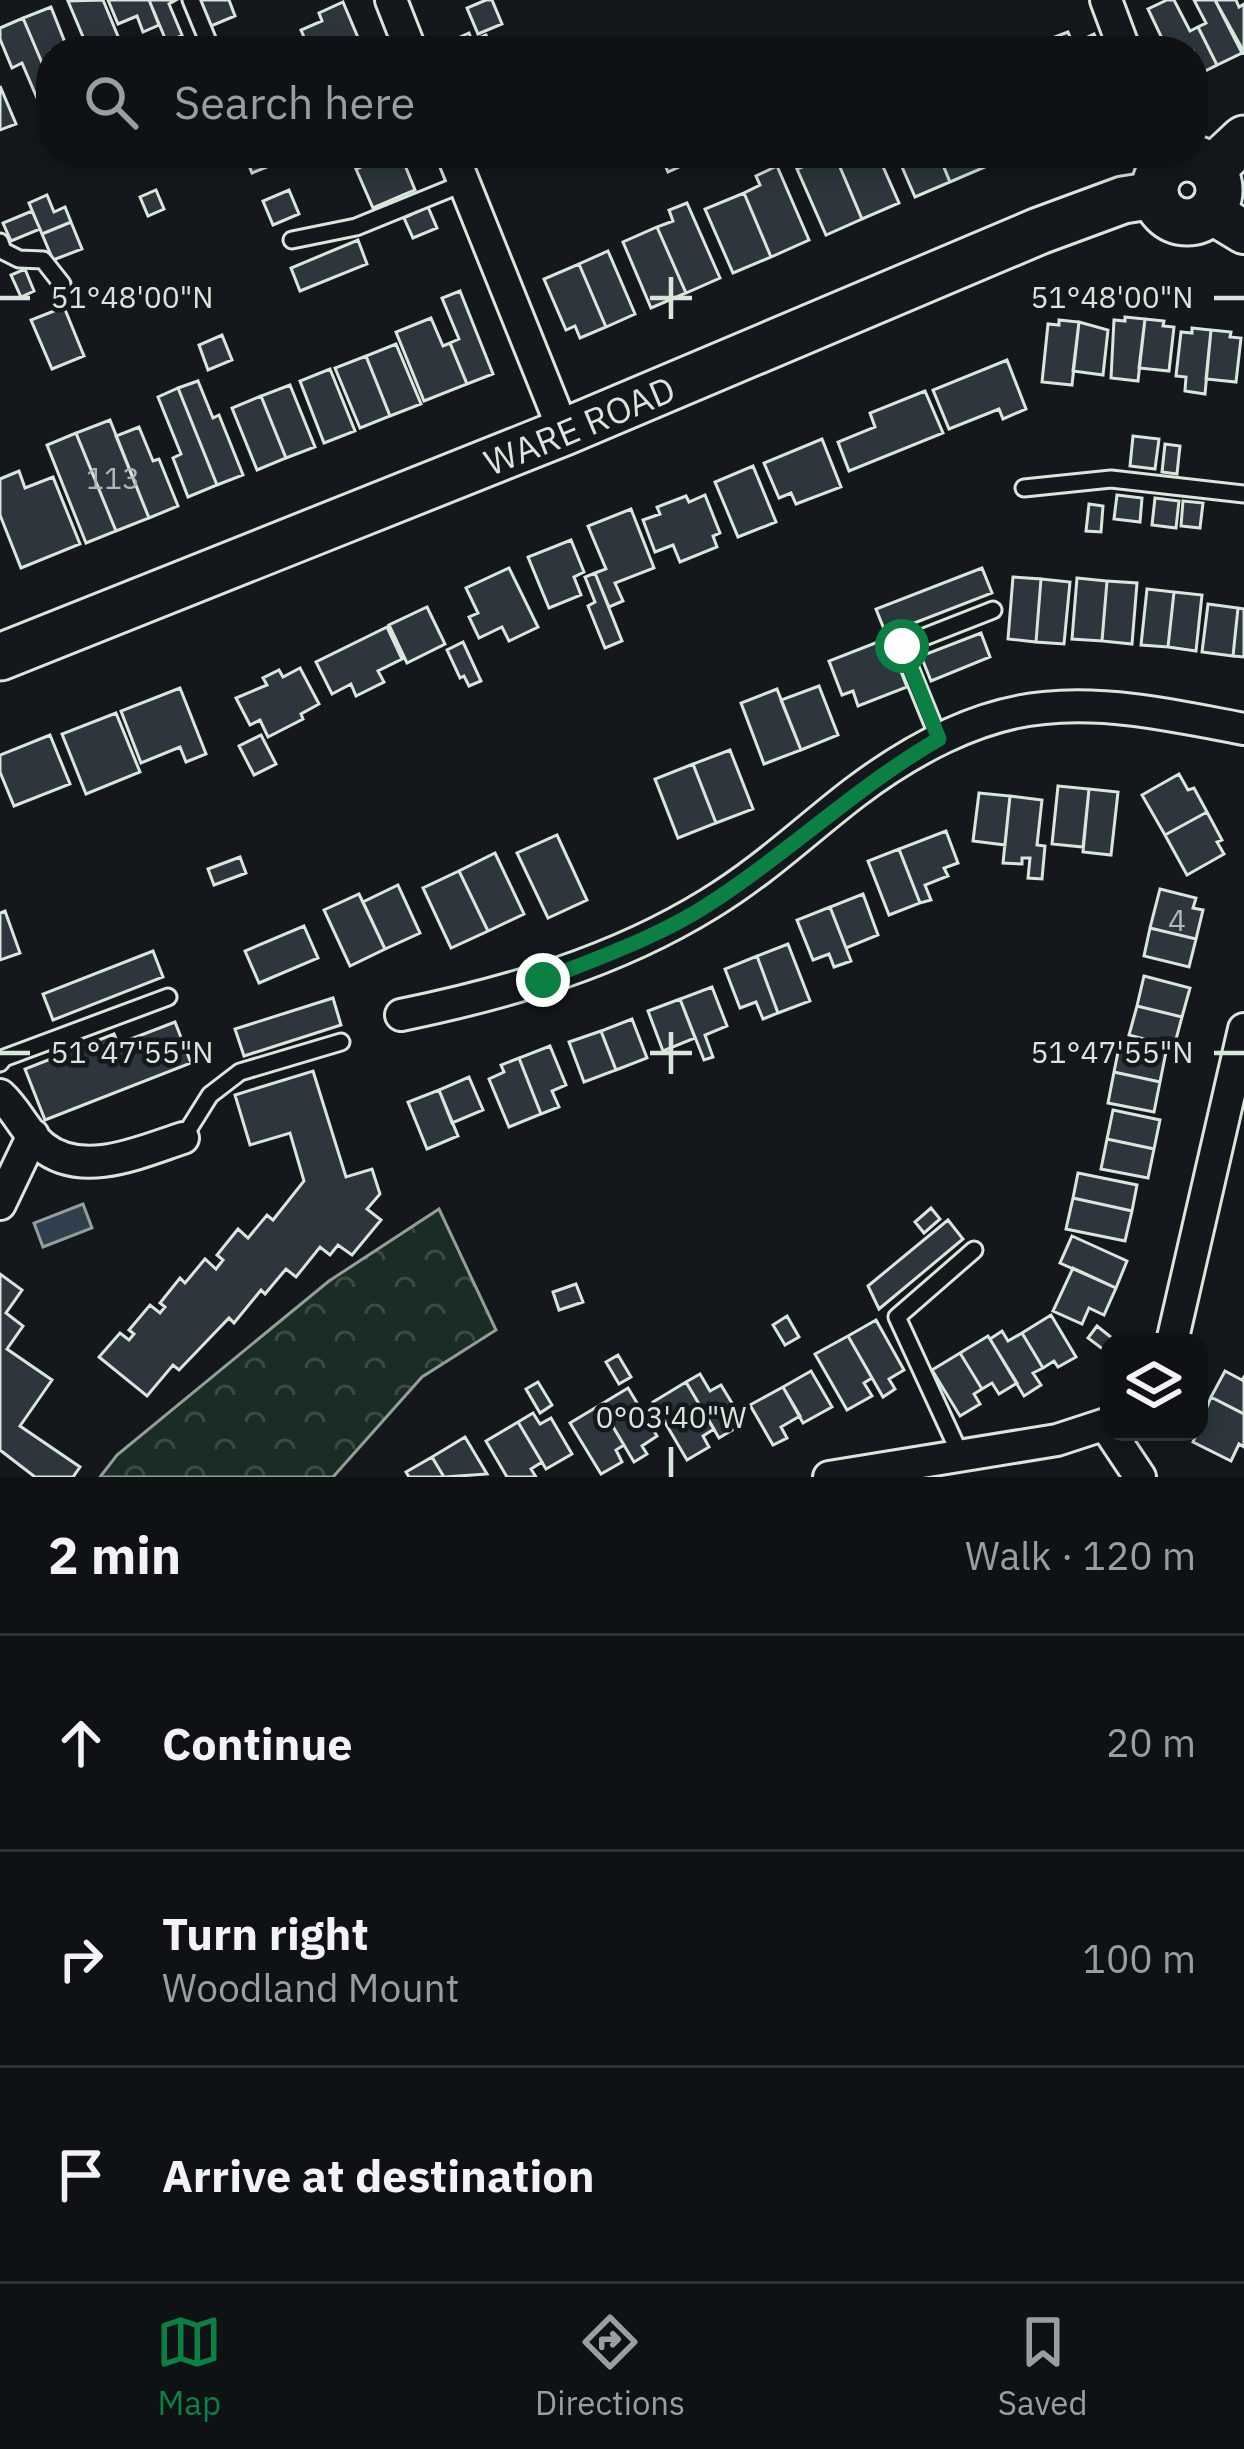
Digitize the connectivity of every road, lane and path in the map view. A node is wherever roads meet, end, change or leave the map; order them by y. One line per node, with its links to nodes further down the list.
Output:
1 (191, 0): 4 (lane)
2 (391, 0): 5 (street)
3 (1106, 0): 6 (street)
4 (206, 36)
5 (406, 36)
6 (1119, 36)
7 (458, 168): 9 (street)
8 (1201, 180): 13 (main road, WARE ROAD)
9 (464, 183): 10 (lane); 13 (street)
10 (292, 240)
11 (0, 242): 12 (lane)
12 (62, 284)
13 (565, 432): 17 (main road, WARE ROAD)
14 (1024, 488): 15 (lane)
15 (1244, 494)
16 (993, 610): 19 (lane)
17 (0, 657)
18 (1244, 729): 19 (street)
19 (939, 739): 21 (street)
20 (168, 997): 24 (lane)
21 (401, 1015)
22 (1244, 1029): 30 (street)
23 (341, 1042): 27 (lane)
24 (0, 1063)
25 (0, 1095): 26 (street)
26 (33, 1136): 27 (street); 28 (street)
27 (183, 1138)
28 (0, 1204)
29 (974, 1250): 33 (lane)
30 (1174, 1333)
31 (1100, 1430): 33 (street)
32 (1117, 1441): 36 (street)
33 (960, 1454): 34 (street)
34 (868, 1473): 35 (street)
35 (829, 1477)
36 (1140, 1477)

